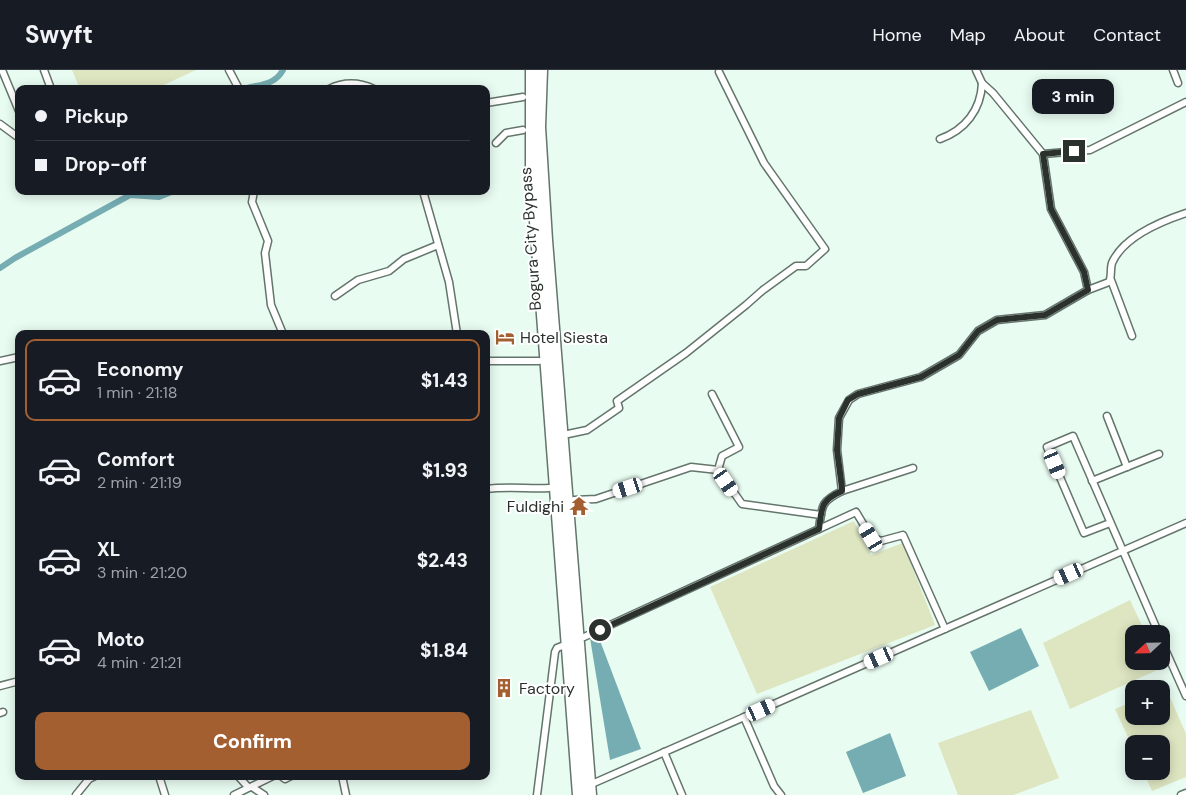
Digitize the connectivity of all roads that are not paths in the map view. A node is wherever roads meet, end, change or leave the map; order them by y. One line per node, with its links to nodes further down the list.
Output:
1 (2, 70): 16 (street)
2 (44, 70): 11 (street)
3 (228, 70): 12 (street)
4 (532, 70): 80 (highway, Bogura City Bypass)
5 (541, 70): 81 (highway, Bogura City Bypass)
6 (976, 70): 9 (street)
7 (1173, 70): 10 (street)
8 (719, 72): 41 (street)
9 (982, 83): 22 (street); 24 (street)
10 (1178, 83)
11 (50, 85)
12 (237, 85)
13 (336, 85): 14 (street)
14 (359, 85)
15 (523, 97): 17 (street)
16 (15, 101)
17 (490, 102)
18 (1186, 102): 24 (street)
19 (0, 124): 21 (street)
20 (524, 130): 23 (street)
21 (15, 135)
22 (940, 140)
23 (496, 142)
24 (1043, 154): 30 (street)
25 (253, 195): 32 (street)
26 (424, 195): 28 (street)
27 (1186, 213): 29 (street)
28 (438, 245): 31 (street); 33 (street)
29 (1110, 280): 30 (street); 34 (street)
30 (1088, 290): 49 (street)
31 (335, 296)
32 (281, 330)
33 (456, 330)
34 (1132, 336)
35 (15, 358): 36 (street)
36 (0, 361)
37 (490, 361): 38 (street)
38 (539, 361)
39 (712, 394): 45 (street)
40 (1107, 416): 43 (street)
41 (568, 434)
42 (1159, 454): 43 (street)
43 (1127, 467): 46 (street)
44 (913, 468): 49 (street)
45 (718, 470): 50 (street); 51 (street)
46 (1092, 481): 52 (street); 52 (street)
47 (549, 488): 48 (street)
48 (490, 489)
49 (842, 491): 51 (street)
50 (574, 500)
51 (821, 515): 54 (street)
52 (1110, 522): 55 (street)
53 (1186, 523): 55 (street)
54 (819, 529): 57 (street); 58 (street)
55 (1122, 551): 56 (street); 57 (street)
56 (1154, 625)
57 (945, 629): 64 (street)
58 (584, 637)
59 (562, 646): 79 (street)
60 (1170, 660): 63 (street)
61 (15, 682): 62 (street)
62 (0, 686)
63 (1186, 696)
64 (744, 717): 65 (street); 83 (street)
65 (664, 752): 71 (street); 82 (street)
66 (88, 780): 74 (street)
67 (160, 780): 75 (street)
68 (242, 780): 72 (street)
69 (265, 780): 72 (street)
70 (343, 780): 78 (street)
71 (594, 783)
72 (250, 787): 76 (street); 77 (street)
73 (1186, 793): 84 (street)
74 (76, 795)
75 (165, 795)
76 (234, 795)
77 (264, 795)
78 (346, 795)
79 (536, 795)
80 (579, 795)
81 (590, 795)
82 (682, 795)
83 (781, 795)
84 (1181, 795)

